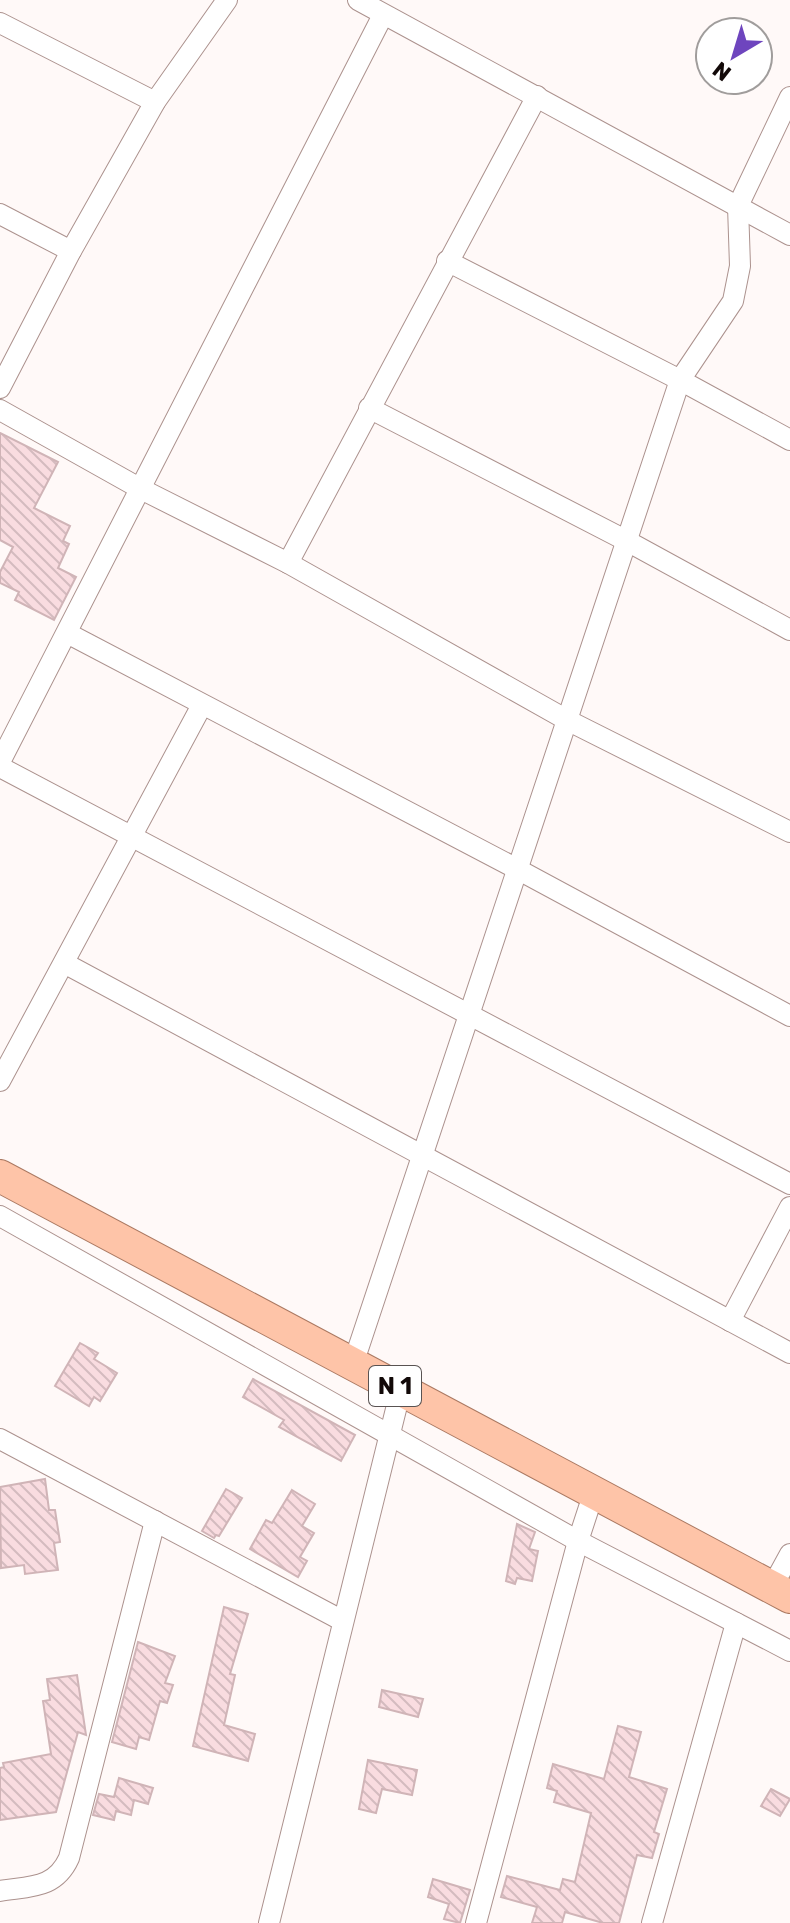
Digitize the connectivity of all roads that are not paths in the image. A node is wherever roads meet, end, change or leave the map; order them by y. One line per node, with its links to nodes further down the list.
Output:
1 (227, 0): 7 (street)
2 (358, 0): 3 (street)
3 (383, 15): 5 (street); 18 (street)
4 (0, 23): 7 (street)
5 (537, 96): 8 (street); 12 (street)
6 (790, 97): 8 (street)
7 (155, 102): 11 (street)
8 (738, 206): 10 (street); 13 (street)
9 (0, 214): 11 (street)
10 (790, 235)
11 (71, 251): 14 (street)
12 (447, 261): 13 (street); 15 (street)
13 (680, 380): 17 (street); 19 (street)
14 (0, 388)
15 (369, 408): 19 (street); 20 (street)
16 (0, 410): 18 (street)
17 (790, 440)
18 (141, 489): 20 (street); 22 (street)
19 (627, 541): 21 (street); 24 (street)
20 (288, 563): 24 (street)
21 (790, 630)
22 (67, 633): 23 (street); 25 (street)
23 (202, 705): 27 (street); 28 (street)
24 (567, 720): 26 (street); 28 (street)
25 (0, 764): 27 (street)
26 (790, 832)
27 (131, 838): 29 (street); 30 (street)
28 (517, 869): 30 (street); 31 (street)
29 (64, 963): 32 (street); 33 (street)
30 (470, 1013): 33 (street); 35 (street)
31 (790, 1016)
32 (0, 1081)
33 (423, 1154): 38 (street); 40 (street)
34 (0, 1176): 40 (highway, N 1)
35 (790, 1184)
36 (790, 1207): 38 (street)
37 (0, 1216): 42 (street)
38 (730, 1321): 39 (street)
39 (790, 1353)
40 (353, 1364): 41 (highway, N 1)
41 (401, 1389): 42 (street); 44 (highway, N 1)
42 (389, 1436): 46 (street); 49 (street)
43 (0, 1439): 45 (street)
44 (594, 1492): 46 (street); 48 (highway, N 1)
45 (155, 1521): 49 (street); 52 (street)
46 (578, 1541): 50 (street); 54 (street)
47 (790, 1554): 48 (street)
48 (781, 1592)
49 (343, 1621): 53 (street)
50 (736, 1623): 51 (street); 55 (street)
51 (790, 1651)
52 (0, 1891)
53 (269, 1923)
54 (476, 1923)
55 (652, 1923)

